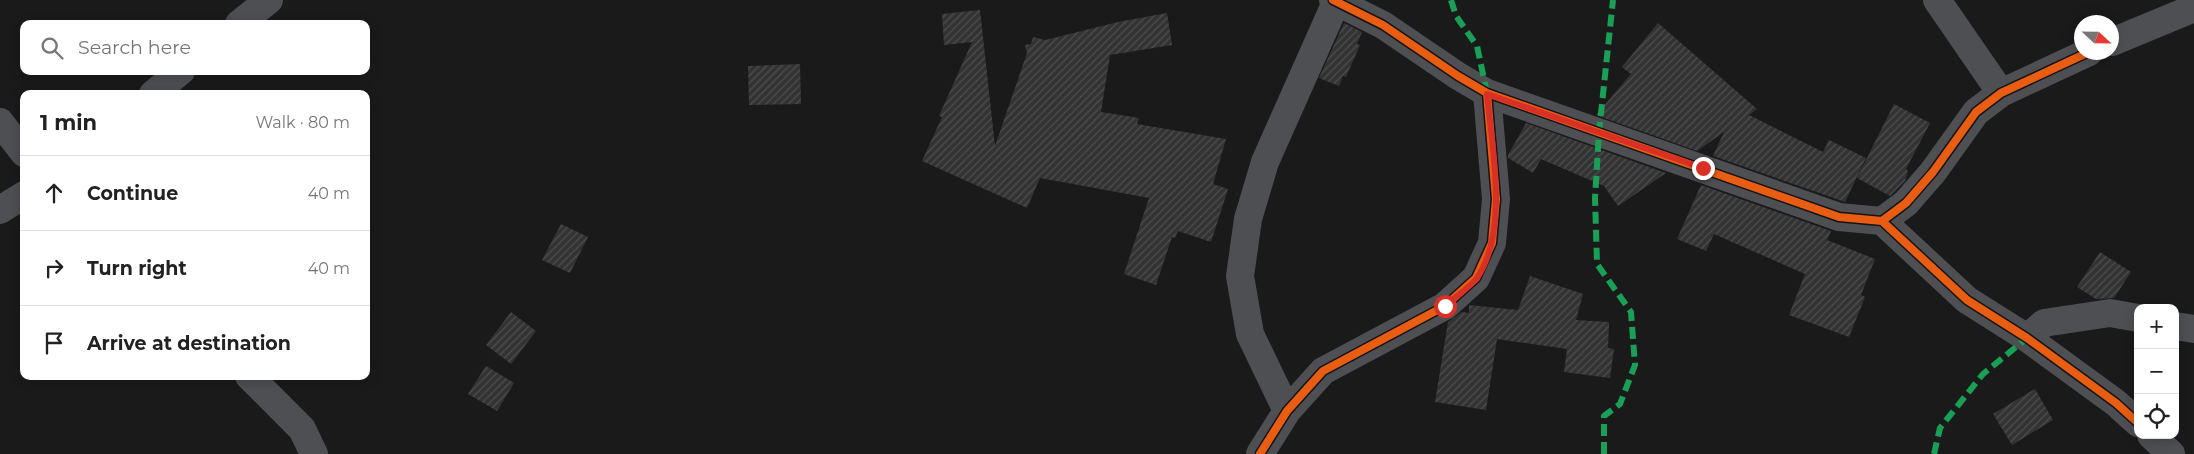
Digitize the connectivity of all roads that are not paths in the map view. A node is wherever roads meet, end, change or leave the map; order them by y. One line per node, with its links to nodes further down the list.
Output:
1 (269, 0): 5 (street)
2 (1937, 0): 10 (street)
3 (1335, 1): 11 (street); 22 (street)
4 (2194, 8): 6 (street)
5 (244, 20)
6 (2119, 39)
7 (2074, 59): 10 (street)
8 (176, 75): 9 (street)
9 (158, 90)
10 (2001, 93): 16 (street)
11 (1487, 94): 16 (street); 22 (street)
12 (0, 122): 13 (street)
13 (20, 147)
14 (20, 198): 15 (street)
15 (0, 210)
16 (1882, 221): 20 (street)
17 (2134, 317): 20 (street)
18 (2179, 327): 19 (street)
19 (2194, 329)
20 (2027, 338): 23 (street)
21 (253, 380): 25 (street)
22 (1287, 411): 26 (street)
23 (2134, 419)
24 (2155, 439): 27 (street)
25 (314, 454)
26 (1260, 454)
27 (2171, 454)

